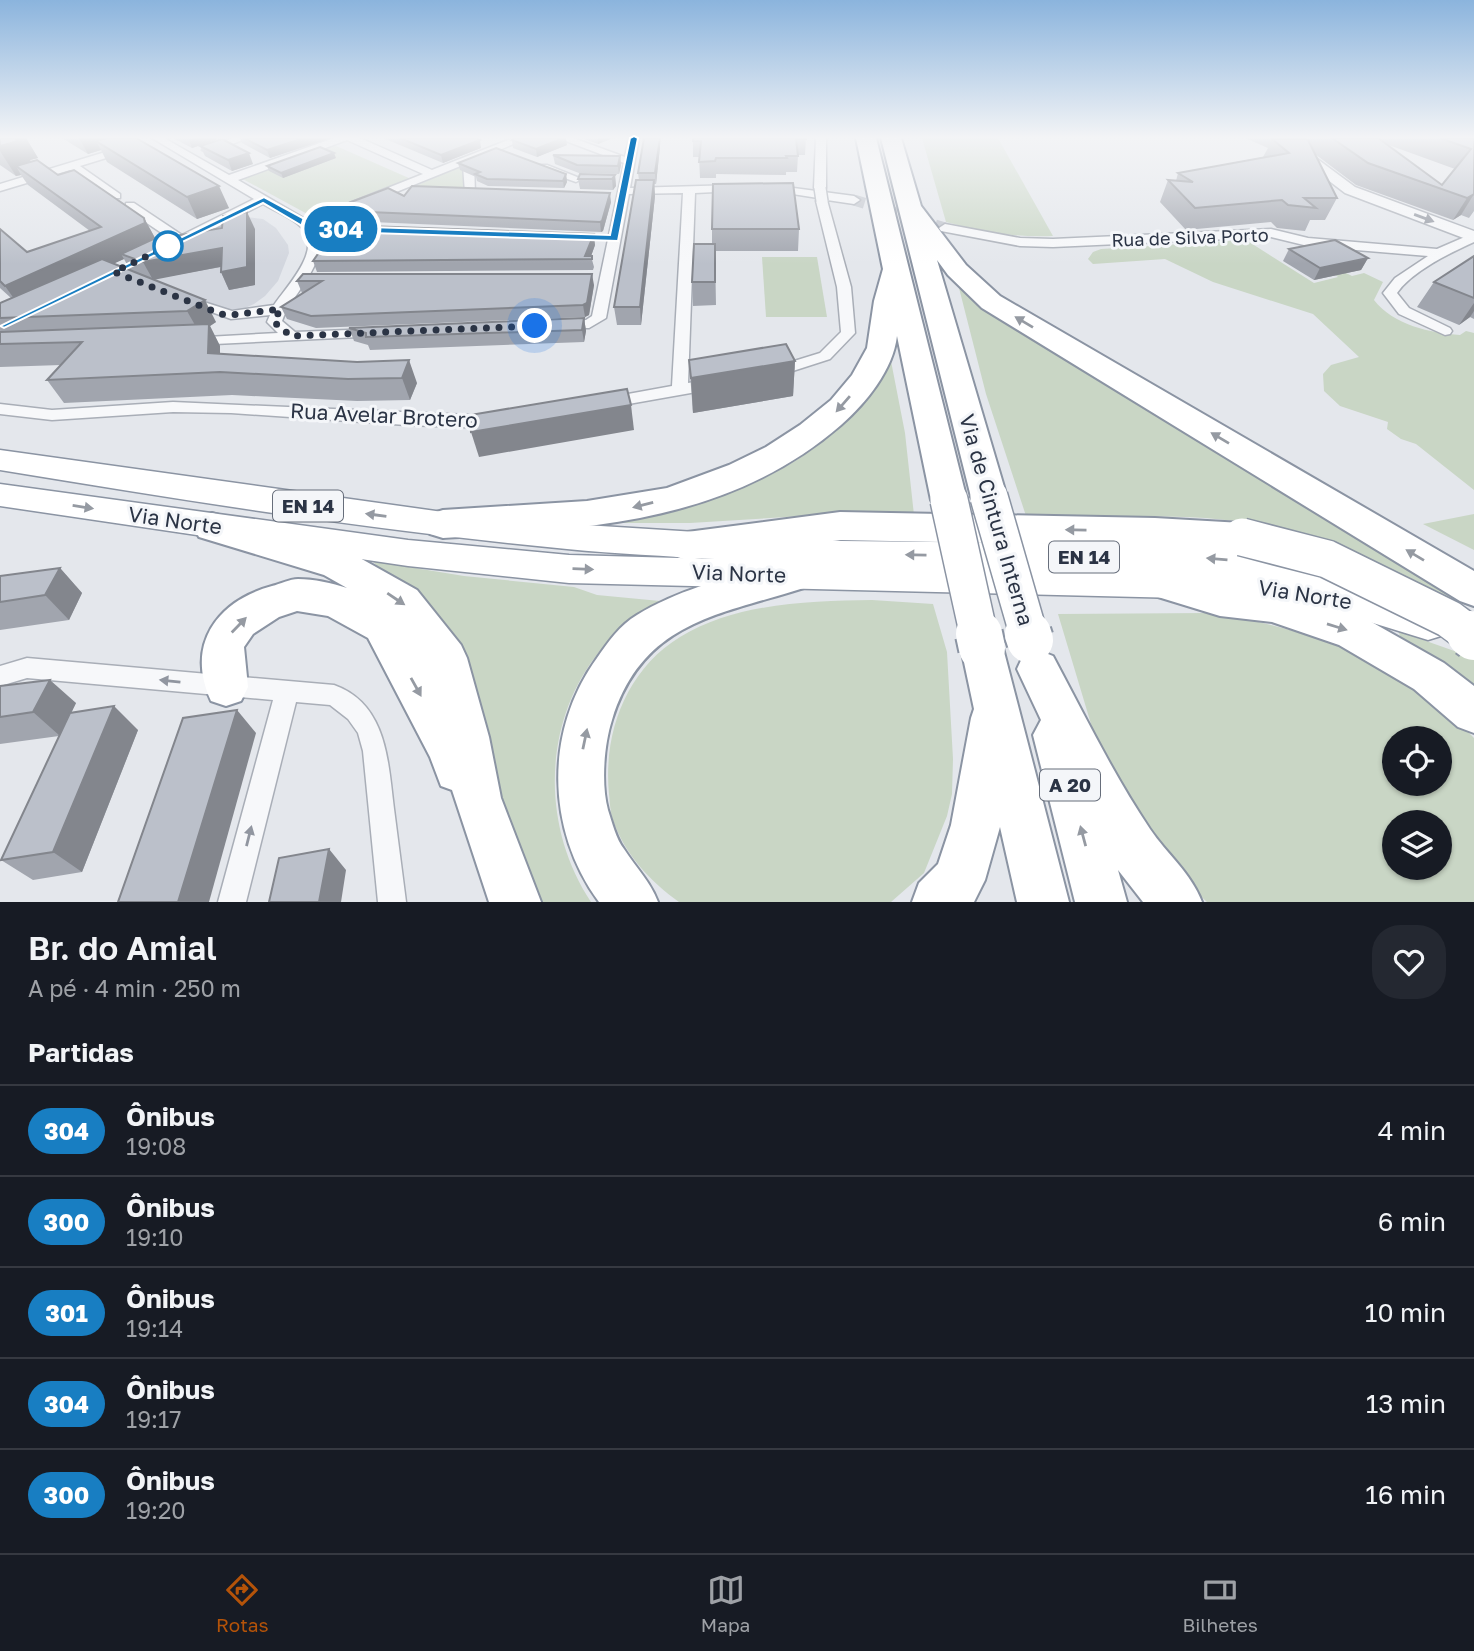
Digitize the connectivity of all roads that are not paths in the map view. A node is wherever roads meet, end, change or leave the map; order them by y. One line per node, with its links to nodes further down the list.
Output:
1 (24, 180): 13 (street)
2 (93, 180): 22 (street)
3 (227, 180): 24 (street)
4 (417, 180): 14 (street)
5 (470, 180): 19 (street)
6 (581, 180): 21 (street)
7 (608, 180): 15 (street)
8 (627, 180): 15 (street)
9 (821, 180): 43 (street)
10 (874, 180): 35 (highway, Via de Cintura Interna / A 20)
11 (904, 180): 27 (highway, Via de Cintura Interna / A 20)
12 (1337, 180): 31 (street, one-way to 31)
13 (0, 188)
14 (397, 188): 17 (street); 28 (street)
15 (625, 190): 16 (street); 23 (street); 38 (street)
16 (690, 190): 25 (street); 45 (street)
17 (430, 191)
18 (457, 192): 19 (street)
19 (471, 193): 20 (street)
20 (485, 193)
21 (570, 193)
22 (116, 196)
23 (610, 197)
24 (264, 199): 28 (street); 32 (street)
25 (853, 200)
26 (130, 206): 32 (street)
27 (909, 206): 56 (highway, one-way to 27); 60 (highway, Via de Cintura Interna / A 20, bridge)
28 (307, 225): 30 (street); 37 (street)
29 (945, 228): 34 (street, Rua de Silva Porto)
30 (366, 230)
31 (1474, 237): 34 (street, Rua de Silva Porto)
32 (181, 240): 33 (street)
33 (159, 251)
34 (1439, 253): 39 (street)
35 (895, 270): 51 (highway, one-way to 51); 64 (highway, Via de Cintura Interna / A 20, bridge)
36 (171, 294): 37 (street)
37 (280, 309): 41 (street)
38 (548, 326)
39 (1445, 331)
40 (386, 332): 41 (street)
41 (291, 336): 42 (street)
42 (180, 341)
43 (760, 376)
44 (733, 381): 45 (street)
45 (680, 390): 46 (street)
46 (594, 405)
47 (0, 409): 48 (street, Rua Avelar Brotero)
48 (505, 420)
49 (0, 460): 51 (highway, Via Norte / EN 14, one-way to 49)
50 (0, 495): 52 (highway, Via Norte / EN 14, one-way to 52)
51 (443, 524): 53 (highway, Via Norte / EN 14)
52 (212, 527): 54 (highway, Via Norte / EN 14, one-way to 54); 66 (highway, one-way to 66)
53 (687, 546): 57 (highway, Via Norte / EN 14, one-way to 53); 58 (highway, one-way to 53, bridge)
54 (793, 576): 55 (highway, Via Norte / EN 14); 70 (highway, one-way to 54)
55 (1159, 582): 59 (highway, Via Norte / EN 14); 65 (highway, one-way to 65)
56 (1474, 590)
57 (1474, 617)
58 (1474, 637)
59 (1474, 643)
60 (1034, 654): 73 (highway, Via de Cintura Interna / A 20, one-way to 60); 74 (highway)
61 (0, 676): 62 (street, one-way to 61)
62 (226, 687): 63 (street); 66 (highway, one-way to 66)
63 (287, 691): 67 (street, one-way to 63); 68 (street)
64 (996, 705): 71 (highway); 72 (highway, Via de Cintura Interna / A 20)
65 (1474, 713)
66 (477, 798): 69 (highway)
67 (232, 902)
68 (392, 902)
69 (515, 902)
70 (632, 902)
71 (939, 902)
72 (1042, 902)
73 (1101, 902)
74 (1176, 902)

